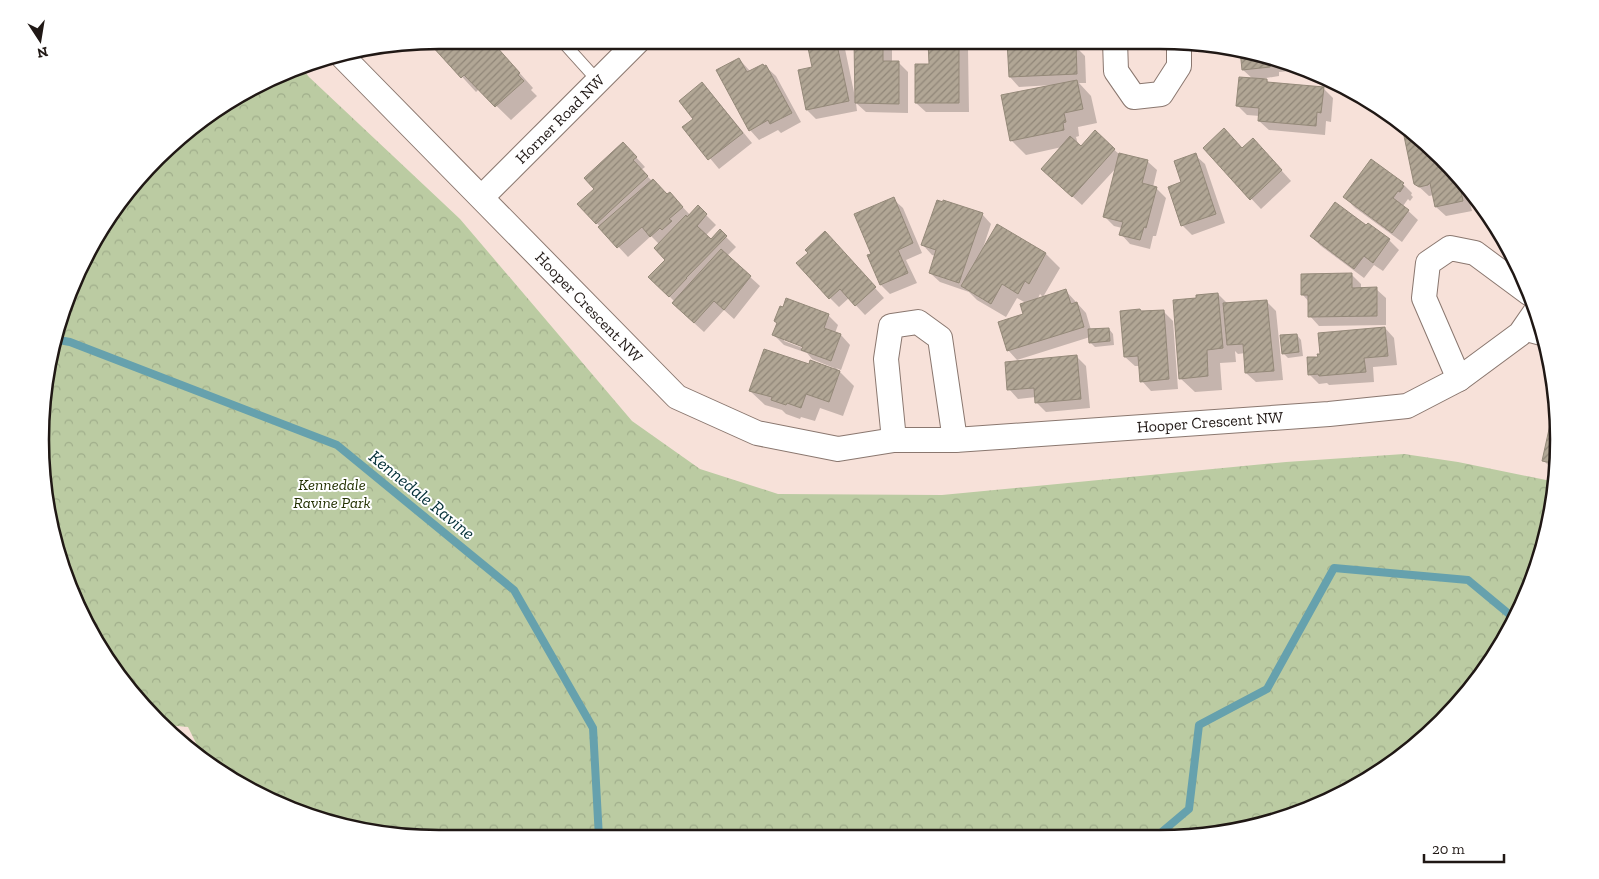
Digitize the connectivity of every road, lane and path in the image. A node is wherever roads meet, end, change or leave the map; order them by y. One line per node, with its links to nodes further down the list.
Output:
1 (568, 49): 6 (lane)
2 (630, 49): 6 (street, Horner Road NW)
3 (1115, 49): 4 (street)
4 (1179, 50)
5 (346, 60): 7 (street, Hooper Crescent NW)
6 (598, 81): 7 (street, Horner Road NW)
7 (482, 197): 13 (street, Hooper Crescent NW)
8 (1519, 285): 12 (street)
9 (1531, 318): 10 (street, Hooper Crescent NW)
10 (1520, 334): 11 (lane); 12 (street, Hooper Crescent NW)
11 (1537, 339)
12 (1459, 379): 14 (street, Hooper Crescent NW)
13 (894, 440): 14 (street, Hooper Crescent NW); 14 (street)
14 (955, 440)

